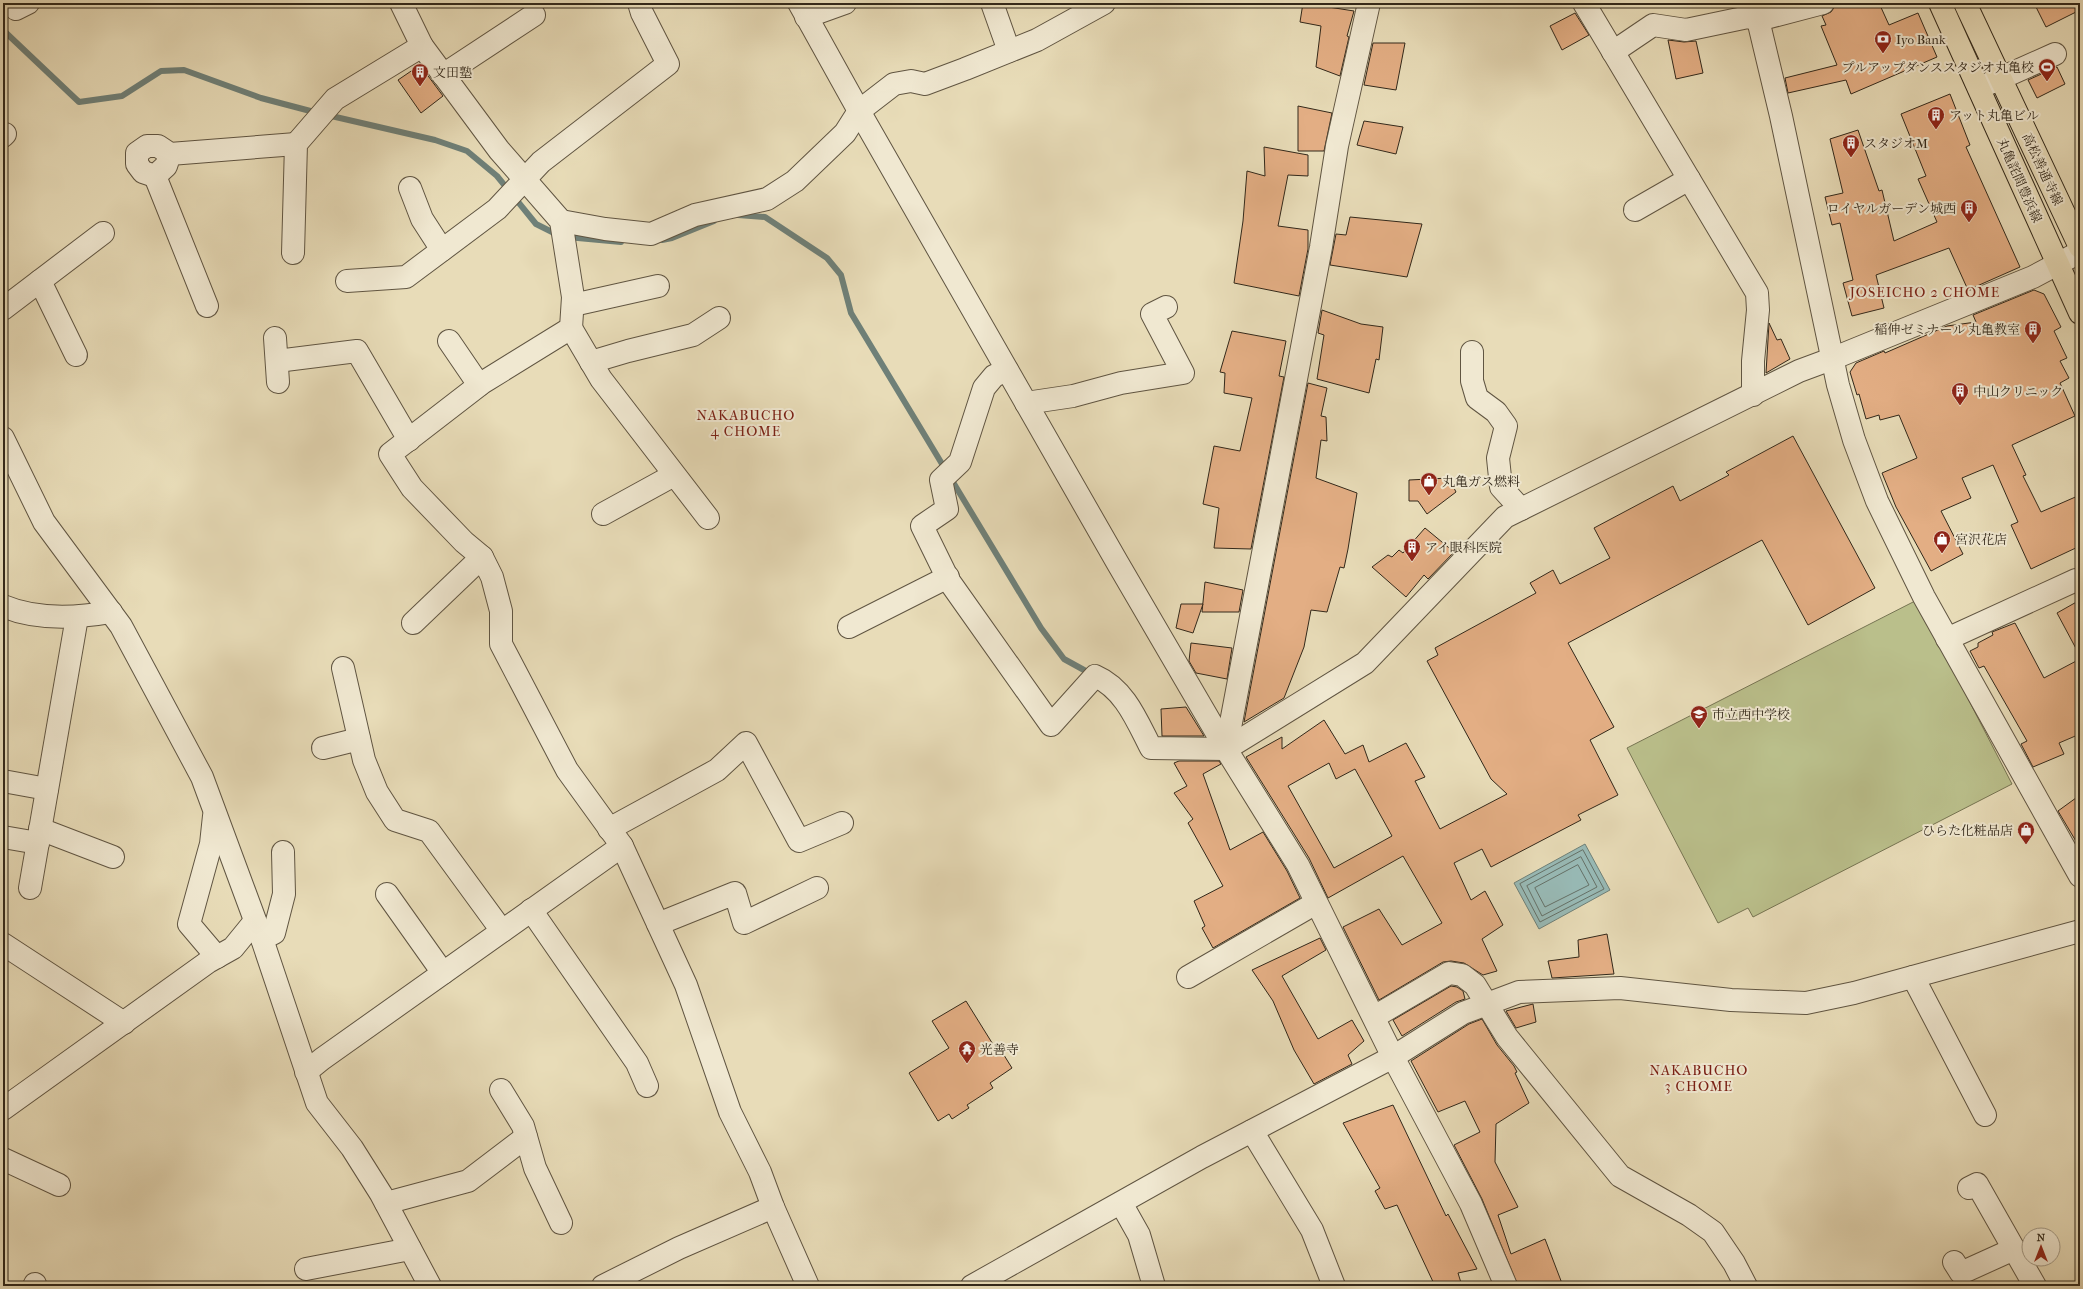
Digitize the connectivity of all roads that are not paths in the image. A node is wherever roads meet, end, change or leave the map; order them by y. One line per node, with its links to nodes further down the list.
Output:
1 (12, 3): 2 (street)
2 (28, 3)
3 (401, 3): 16 (street)
4 (639, 3): 28 (street)
5 (845, 3): 13 (street)
6 (992, 3): 17 (street)
7 (1104, 3): 17 (street)
8 (1369, 3): 76 (street)
9 (1584, 3): 18 (street)
10 (1823, 3): 14 (street)
11 (1940, 3): 22 (main road, 丸亀詫間豊浜線)
12 (1965, 3): 21 (main road, 高松善通寺線)
13 (803, 10): 23 (street)
14 (1756, 12): 18 (street); 52 (street)
15 (534, 15): 20 (street)
16 (422, 46): 20 (street); 24 (street)
17 (1009, 51): 23 (street)
18 (1613, 52): 27 (street)
19 (2055, 54): 21 (street)
20 (443, 75): 28 (street)
21 (2001, 78): 22 (street); 33 (main road, 高松善通寺線)
22 (1979, 88): 37 (main road, 丸亀詫間豊浜線)
23 (859, 111): 31 (street); 54 (street)
24 (296, 144): 25 (street); 36 (street)
25 (170, 154): 26 (street); 26 (street)
26 (155, 176): 42 (street)
27 (1690, 179): 30 (street); 56 (street)
28 (518, 187): 31 (street); 34 (street)
29 (410, 188): 34 (street)
30 (1635, 210)
31 (563, 231): 41 (street)
32 (103, 233): 38 (street)
33 (2080, 248)
34 (442, 250): 39 (street)
35 (2080, 252): 37 (street)
36 (293, 253)
37 (2057, 264): 45 (main road, 丸亀詫間豊浜線); 52 (street)
38 (40, 281): 44 (street); 51 (street)
39 (347, 281)
40 (658, 286): 41 (street)
41 (573, 305): 47 (street)
42 (207, 306)
43 (1166, 307): 57 (street)
44 (3, 309)
45 (2080, 313)
46 (719, 318): 53 (street)
47 (571, 328): 53 (street); 55 (street)
48 (275, 338): 59 (street)
49 (449, 341): 55 (street)
50 (1472, 352): 61 (street)
51 (76, 355)
52 (1834, 358): 56 (street); 72 (street)
53 (592, 362): 60 (street)
54 (1007, 370): 57 (street); 65 (street)
55 (479, 385): 59 (street)
56 (1753, 395): 61 (street)
57 (1026, 403): 76 (street)
58 (3, 438): 68 (street)
59 (409, 440): 64 (street)
60 (674, 475): 62 (street); 63 (street)
61 (1521, 509): 76 (street)
62 (603, 514)
63 (708, 518)
64 (482, 558): 70 (street); 81 (street)
65 (948, 578): 71 (street); 76 (street)
66 (2076, 580): 72 (street)
67 (3, 606): 69 (street)
68 (111, 612): 69 (street); 79 (street)
69 (77, 617): 78 (street)
70 (413, 624)
71 (849, 627)
72 (1947, 639): 87 (street)
73 (342, 668): 74 (street)
74 (359, 739): 75 (street); 95 (street)
75 (323, 748)
76 (1226, 749): 91 (street)
77 (3, 782): 78 (street)
78 (47, 789): 82 (street)
79 (214, 810): 94 (street); 98 (street)
80 (842, 823): 81 (street)
81 (609, 829): 84 (street)
82 (39, 836): 83 (street); 86 (street); 88 (street)
83 (3, 837)
84 (622, 846): 92 (street); 93 (street)
85 (283, 852): 94 (street)
86 (113, 857)
87 (2080, 876)
88 (30, 888)
89 (817, 888): 93 (street)
90 (387, 894): 99 (street)
91 (1316, 903): 100 (street); 103 (street)
92 (531, 910): 95 (street); 107 (street)
93 (658, 924): 118 (street)
94 (259, 930): 98 (street); 106 (street)
95 (502, 931): 99 (street)
96 (2080, 931): 101 (street)
97 (3, 944): 104 (street)
98 (217, 957): 104 (street)
99 (444, 973): 106 (street)
100 (1188, 977)
101 (1913, 977): 102 (street); 110 (street)
102 (1486, 1004): 103 (street); 105 (street); 131 (street)
103 (1374, 1017): 105 (street)
104 (124, 1023): 109 (street)
105 (1393, 1057): 111 (street); 130 (street)
106 (306, 1072): 116 (street)
107 (647, 1086)
108 (501, 1090): 112 (street)
109 (3, 1109)
110 (1985, 1115)
111 (1252, 1131): 117 (street); 129 (street)
112 (526, 1137): 116 (street); 119 (street)
113 (3, 1159): 114 (street)
114 (59, 1185)
115 (1969, 1188): 121 (street)
116 (386, 1203): 120 (street)
117 (1121, 1203): 127 (street); 128 (street)
118 (773, 1207): 125 (street); 126 (street)
119 (561, 1223)
120 (410, 1249): 123 (street); 124 (street)
121 (2014, 1249): 122 (street); 132 (street)
122 (1954, 1262)
123 (306, 1269)
124 (430, 1286)
125 (602, 1286)
126 (808, 1286)
127 (972, 1286)
128 (1154, 1286)
129 (1334, 1286)
130 (1506, 1286)
131 (1746, 1286)
132 (2035, 1286)

